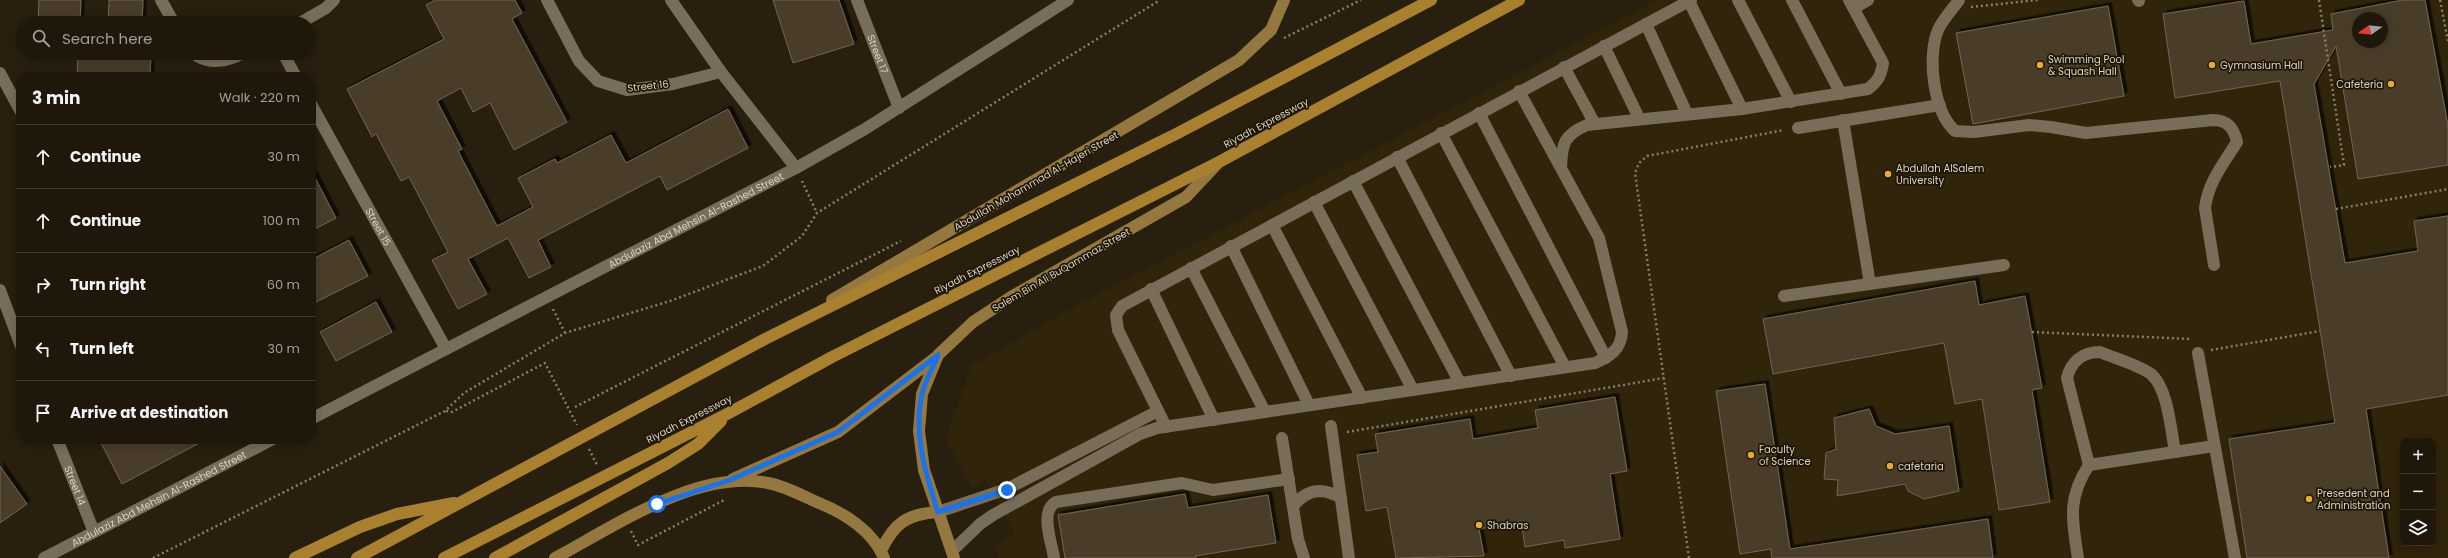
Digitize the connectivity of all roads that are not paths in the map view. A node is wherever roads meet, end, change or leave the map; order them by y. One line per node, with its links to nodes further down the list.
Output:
1 (161, 0): 16 (street)
2 (334, 0): 17 (street)
3 (547, 0): 26 (street, Street 16)
4 (671, 0): 26 (street)
5 (857, 0): 32 (street, Street 17)
6 (1068, 0): 32 (street, Abdulaziz Abd Mehsin Al-Rashed Street)
7 (1284, 0): 58 (main road, Abdullah Mohammad Al-Hajeri Street)
8 (1431, 0): 58 (highway)
9 (1519, 0): 43 (highway, Riyadh Expressway)
10 (1738, 0): 30 (street)
11 (1792, 0): 28 (street)
12 (1868, 0): 14 (street)
13 (1690, 1): 18 (street); 33 (street)
14 (1851, 4): 28 (street)
15 (1956, 5): 31 (street)
16 (170, 16)
17 (312, 16)
18 (1646, 24): 19 (street); 36 (street)
19 (1604, 46): 23 (street); 37 (street)
20 (201, 60): 21 (street)
21 (226, 60)
22 (287, 60): 25 (street)
23 (1564, 68): 27 (street); 39 (street)
24 (0, 72): 29 (street)
25 (293, 72)
26 (722, 72): 45 (street)
27 (1519, 91): 35 (street); 44 (street)
28 (1841, 94): 30 (street)
29 (16, 102)
30 (1790, 102): 33 (street)
31 (1940, 105): 38 (street); 51 (street)
32 (899, 108): 45 (street, Abdulaziz Abd Mehsin Al-Rashed Street)
33 (1742, 109): 36 (street)
34 (316, 113): 59 (street, Street 15)
35 (1479, 113): 41 (street); 62 (street)
36 (1687, 114): 37 (street)
37 (1639, 118): 39 (street)
38 (1843, 120): 40 (street); 53 (street)
39 (1595, 124): 44 (street)
40 (1798, 128)
41 (1441, 133): 42 (street); 63 (street)
42 (1397, 157): 46 (street); 64 (street)
43 (1219, 162): 61 (main road, Salem Bin Ali BuQammaz Street); 71 (highway, Riyadh Expressway)
44 (1561, 167): 62 (street)
45 (796, 168): 59 (street, Abdulaziz Abd Mehsin Al-Rashed Street)
46 (1353, 180): 47 (street); 65 (street)
47 (1314, 202): 48 (street); 66 (street)
48 (1272, 225): 49 (street); 67 (street)
49 (1231, 246): 52 (street); 68 (street)
50 (2004, 265): 53 (street)
51 (2214, 265)
52 (1191, 268): 54 (street); 70 (street)
53 (1870, 284): 56 (street)
54 (1151, 289): 69 (street); 73 (street)
55 (0, 290): 57 (street)
56 (1784, 296)
57 (16, 333)
58 (765, 339): 85 (highway)
59 (446, 349): 72 (street, Abdulaziz Abd Mehsin Al-Rashed Street)
60 (2198, 353): 79 (street)
61 (938, 355): 83 (main road); 87 (main road, Salem Bin Ali BuQammaz Street)
62 (1606, 358): 63 (street)
63 (1565, 367): 64 (street)
64 (1511, 376): 65 (street)
65 (1460, 383): 66 (street)
66 (1413, 390): 67 (street)
67 (1362, 398): 68 (street)
68 (1309, 405): 70 (street)
69 (1158, 411): 74 (street); 87 (street)
70 (1265, 412): 73 (street)
71 (729, 413): 94 (highway, Riyadh Expressway); 95 (highway)
72 (316, 416)
73 (1214, 420): 74 (street)
74 (1166, 427): 90 (street)
75 (1331, 430): 84 (street)
76 (1282, 438): 82 (street)
77 (59, 444): 88 (street, Street 14)
78 (263, 444): 88 (street, Abdulaziz Abd Mehsin Al-Rashed Street)
79 (2214, 446): 80 (street); 101 (street)
80 (2175, 452): 81 (street); 81 (street)
81 (2089, 465): 100 (street)
82 (1288, 479): 86 (street); 97 (street)
83 (730, 480): 89 (main road); 96 (main road)
84 (1341, 498): 86 (street); 99 (street)
85 (465, 501): 92 (highway); 93 (highway)
86 (1293, 506): 98 (street)
87 (938, 512): 89 (main road); 90 (main road, Salem Bin Ali BuQammaz Street)
88 (94, 532): 91 (street, Abdulaziz Abd Mehsin Al-Rashed Street)
89 (883, 555)
90 (953, 555)
91 (44, 558)
92 (295, 558)
93 (357, 558)
94 (444, 558)
95 (495, 558)
96 (555, 558)
97 (1054, 558)
98 (1302, 558)
99 (1349, 558)
100 (2078, 558)
101 (2235, 558)

